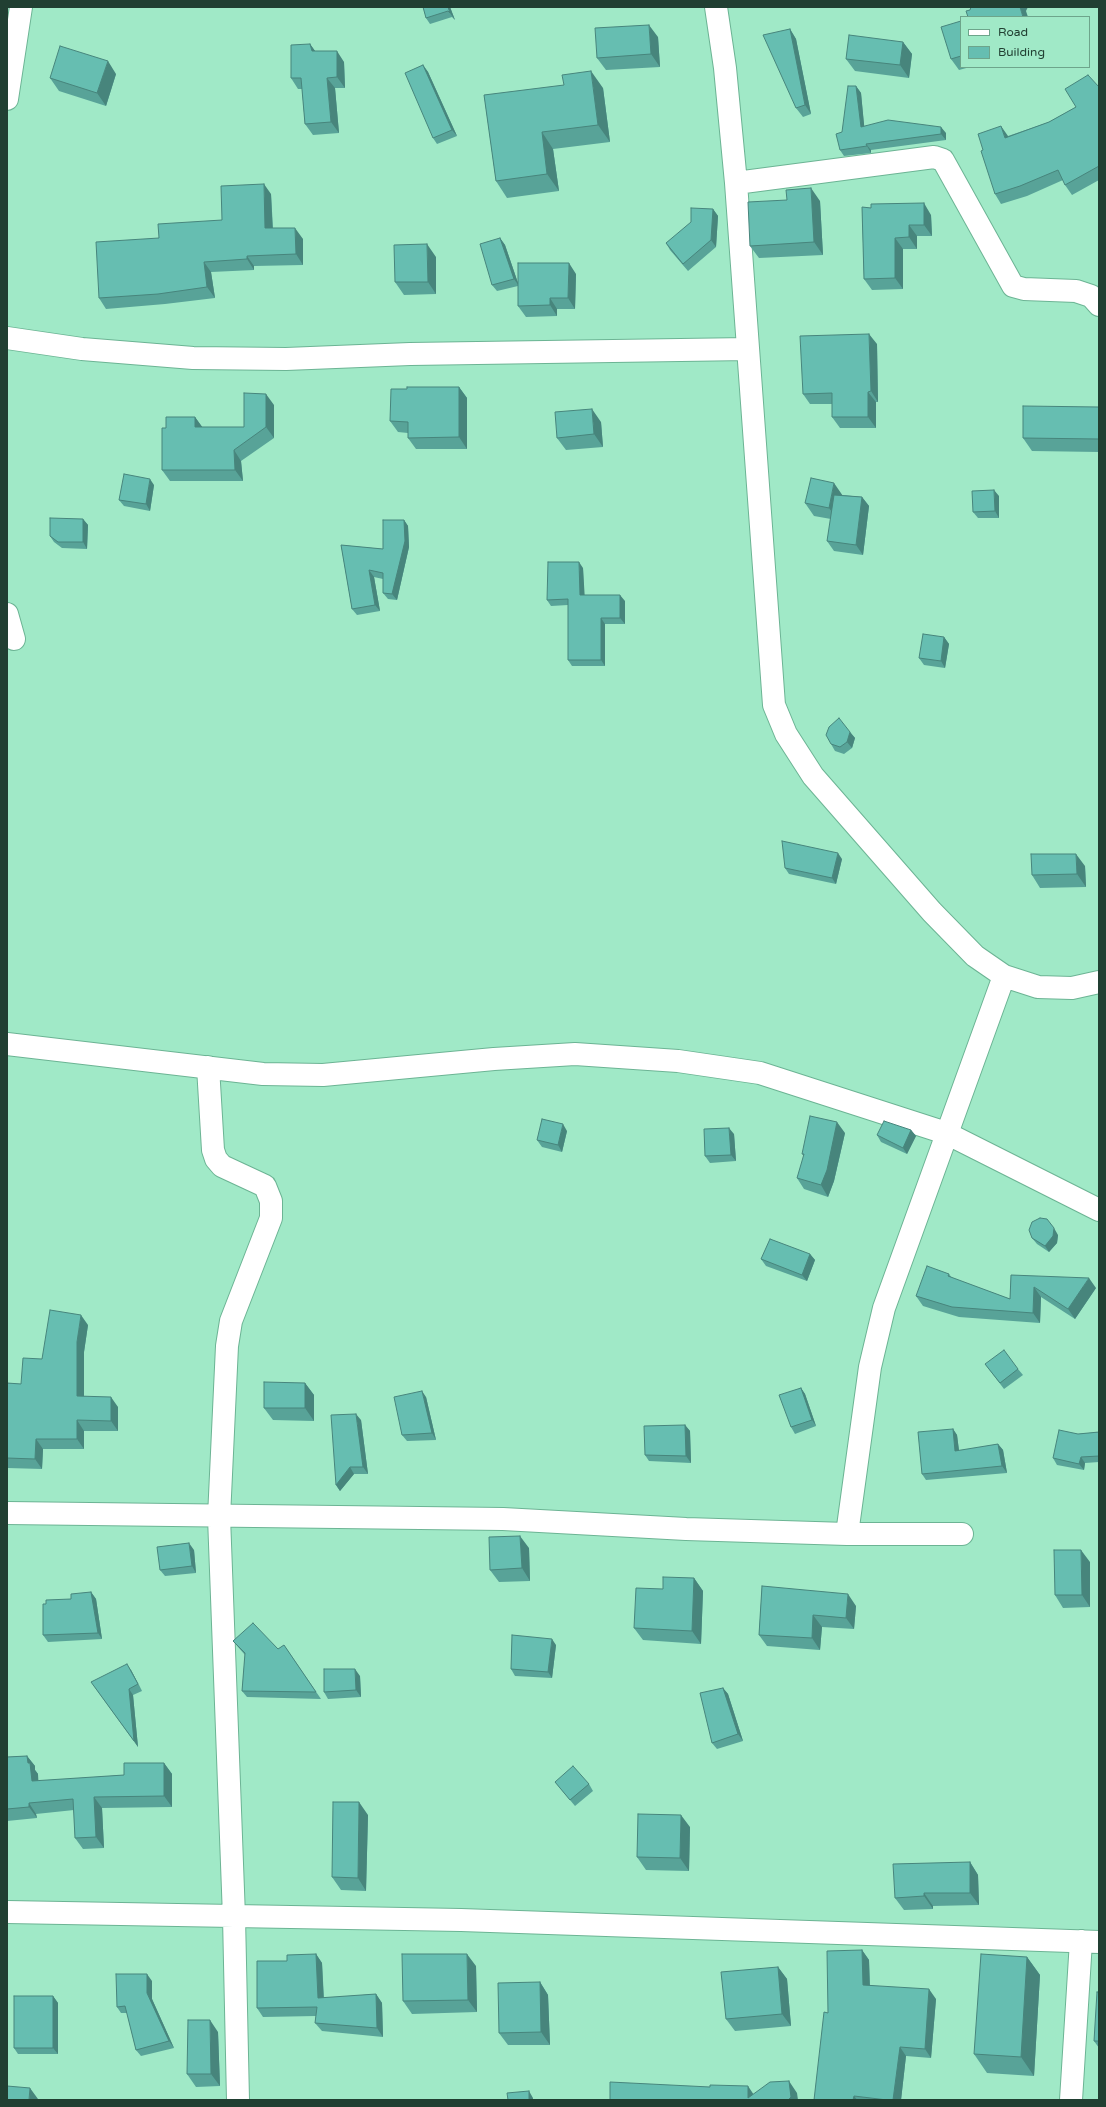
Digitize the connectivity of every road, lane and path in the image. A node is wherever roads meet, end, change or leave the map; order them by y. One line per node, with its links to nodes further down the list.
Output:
1 (21, 7): 3 (street)
2 (716, 7): 4 (street)
3 (7, 99)
4 (736, 183): 5 (street); 7 (street)
5 (1099, 305)
6 (7, 338): 7 (street)
7 (748, 349): 10 (street)
8 (7, 614): 9 (street)
9 (14, 639)
10 (1004, 976): 11 (street); 14 (street)
11 (1099, 982)
12 (7, 1044): 13 (street)
13 (208, 1068): 14 (street); 17 (street)
14 (946, 1134): 15 (street); 18 (street)
15 (1099, 1210)
16 (7, 1513): 17 (street)
17 (219, 1517): 18 (street); 21 (street)
18 (847, 1534): 19 (street)
19 (962, 1534)
20 (7, 1912): 21 (street)
21 (234, 1917): 22 (street); 23 (street)
22 (1090, 1942): 24 (street)
23 (238, 2100)
24 (1071, 2100)

